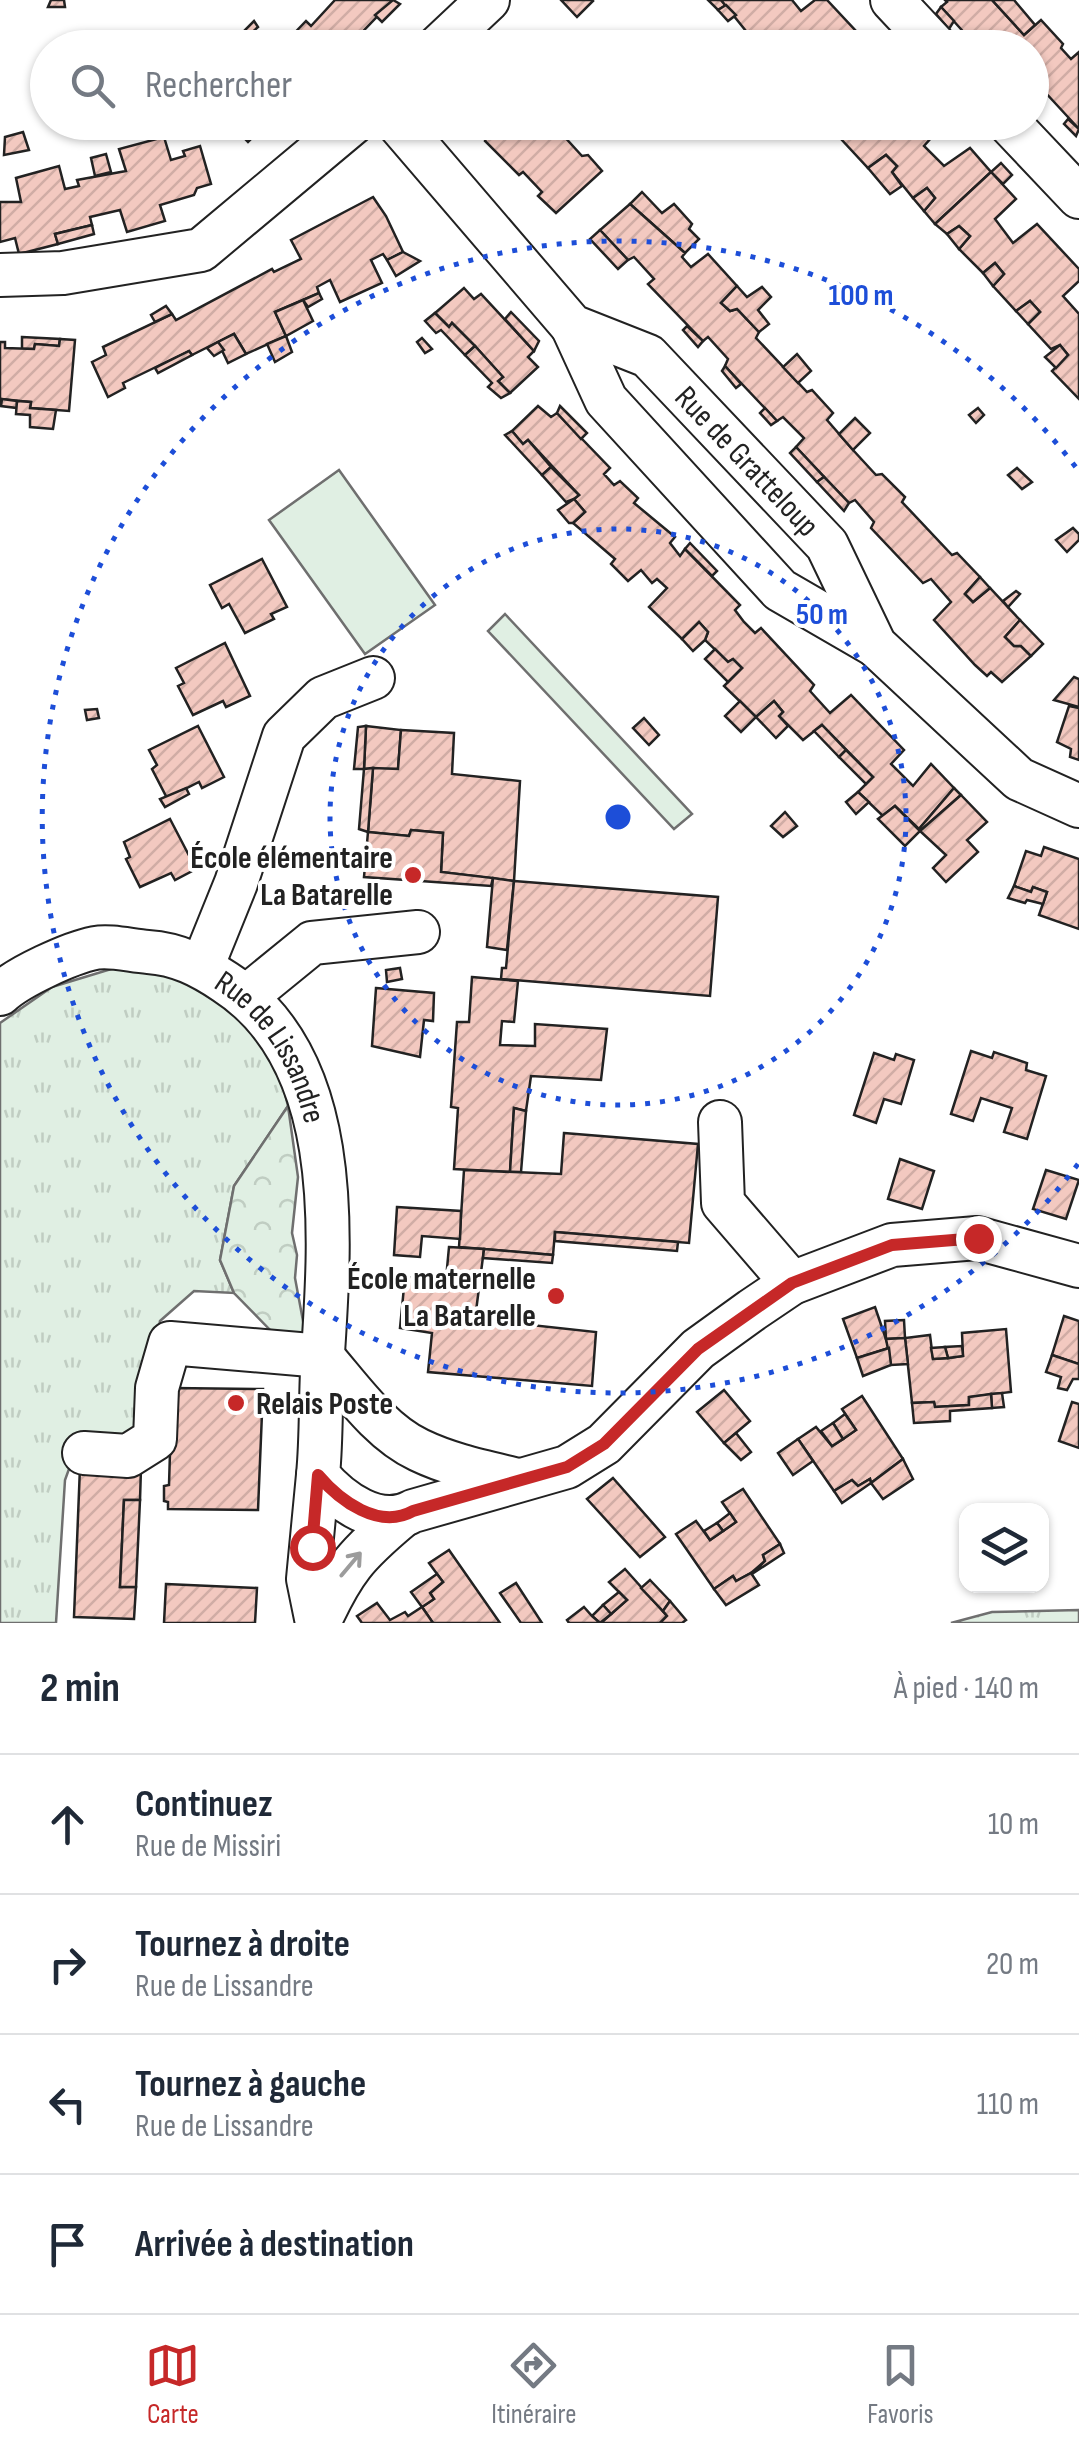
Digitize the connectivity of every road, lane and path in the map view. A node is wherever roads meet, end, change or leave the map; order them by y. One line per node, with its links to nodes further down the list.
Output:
1 (488, 0): 3 (street)
2 (892, 0): 4 (street)
3 (456, 30)
4 (920, 30)
5 (332, 140): 9 (street)
6 (412, 140): 10 (street, Rue de Gratteloup)
7 (1025, 140): 8 (street)
8 (1079, 197)
9 (0, 276)
10 (572, 326): 11 (street, Rue de Gratteloup); 11 (street, Rue de Gratteloup)
11 (875, 645): 13 (street, Rue de Gratteloup)
12 (373, 678): 15 (street)
13 (1079, 806)
14 (418, 932): 17 (street)
15 (202, 967): 16 (street, Rue de Lissandre); 17 (street, Rue de Lissandre)
16 (0, 994)
17 (246, 996): 21 (street, Rue de Lissandre)
18 (720, 1122): 20 (street)
19 (1079, 1266): 20 (street)
20 (792, 1283): 26 (street)
21 (322, 1356): 22 (street); 24 (street); 25 (street, Rue de Lissandre)
22 (372, 1414): 23 (street); 25 (street)
23 (416, 1449): 26 (street); 27 (street)
24 (84, 1452)
25 (320, 1463): 27 (street); 28 (street, Rue de Lissandre)
26 (518, 1480): 27 (street)
27 (406, 1514): 28 (street, one-way to 27)
28 (318, 1623)

